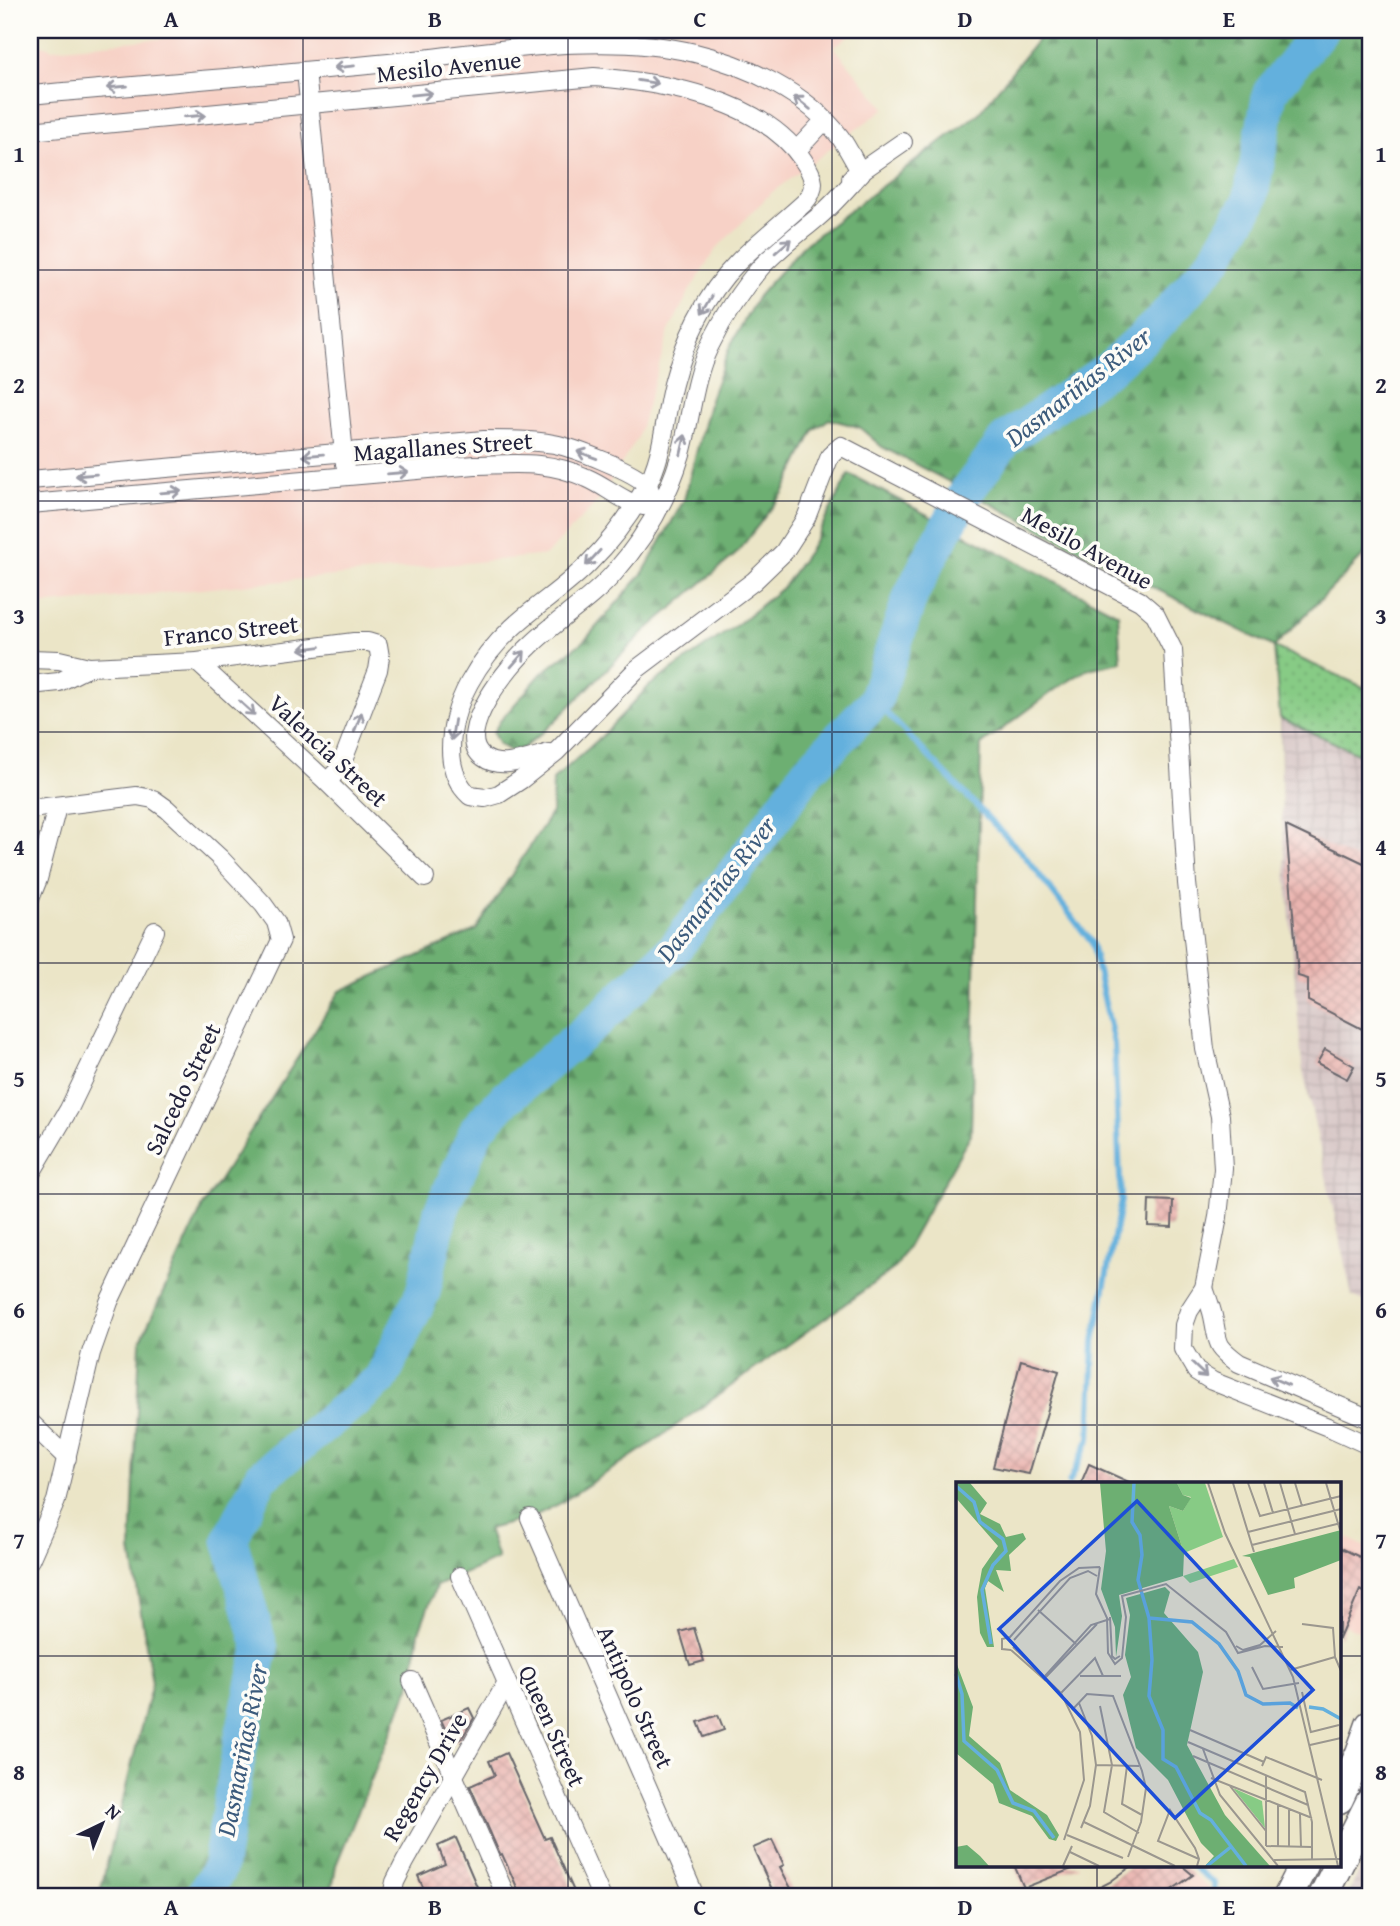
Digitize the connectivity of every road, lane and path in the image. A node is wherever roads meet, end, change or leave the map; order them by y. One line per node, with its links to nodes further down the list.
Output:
1 (306, 71): 2 (street, Mesilo Avenue, one-way to 2); 3 (street); 4 (street, Mesilo Avenue, one-way to 1)
2 (30, 95)
3 (309, 106): 5 (street, Mesilo Avenue, one-way to 3); 7 (street, Mesilo Avenue, one-way to 7); 10 (street)
4 (825, 120): 7 (street); 8 (street, Mesilo Avenue)
5 (30, 131)
6 (903, 142): 8 (street, Mesilo Avenue)
7 (797, 150): 9 (street, Mesilo Avenue)
8 (861, 173): 9 (street, Mesilo Avenue); 16 (street, Mesilo Avenue, one-way to 8)
9 (804, 203): 13 (street, Mesilo Avenue, one-way to 13)
10 (344, 453): 11 (street); 12 (street, Magallanes Street, one-way to 12); 13 (street, Magallanes Street, one-way to 10)
11 (347, 477): 14 (street, Magallanes Street, one-way to 11); 15 (street, Magallanes Street, one-way to 15)
12 (30, 480)
13 (647, 486): 15 (street, Mesilo Avenue); 16 (street)
14 (30, 504)
15 (634, 505): 16 (street, Magallanes Street); 21 (street, Mesilo Avenue, one-way to 21)
16 (658, 508): 21 (street, Mesilo Avenue, one-way to 16)
17 (30, 659): 19 (street, Franco Street)
18 (197, 662): 19 (street, Franco Street); 22 (street, Valencia Street, one-way to 22); 22 (street, Franco Street, one-way to 18)
19 (89, 667): 20 (street, Franco Street)
20 (30, 685)
21 (556, 752): 29 (street, Mesilo Avenue)
22 (327, 782): 25 (street, Valencia Street)
23 (57, 807): 24 (street, Salcedo Street); 26 (street); 35 (street, Salcedo Street)
24 (30, 808)
25 (425, 878)
26 (30, 899)
27 (156, 931): 28 (street)
28 (30, 1175)
29 (1204, 1288): 30 (street, Mesilo Avenue, one-way to 29); 33 (street, Mesilo Avenue, one-way to 33)
30 (1342, 1408): 31 (street, Mesilo Avenue); 33 (street)
31 (1370, 1419)
32 (30, 1422): 35 (street)
33 (1333, 1429): 34 (street, Mesilo Avenue)
34 (1370, 1449)
35 (67, 1458): 37 (street, Salcedo Street)
36 (530, 1518): 52 (street, Antipolo Street)
37 (30, 1560)
38 (460, 1576): 40 (street, Queen Street)
39 (412, 1681): 42 (street)
40 (506, 1684): 42 (street, Regency Drive); 51 (street, Queen Street)
41 (1370, 1725): 43 (main road)
42 (454, 1777): 48 (street, Regency Drive); 50 (street)
43 (1340, 1797)
44 (1357, 1812): 45 (main road)
45 (1340, 1854)
46 (1303, 1867): 53 (main road)
47 (1335, 1867): 54 (main road)
48 (394, 1889): 49 (street)
49 (407, 1896)
50 (506, 1896)
51 (601, 1896)
52 (695, 1896)
53 (1288, 1896)
54 (1323, 1896)

